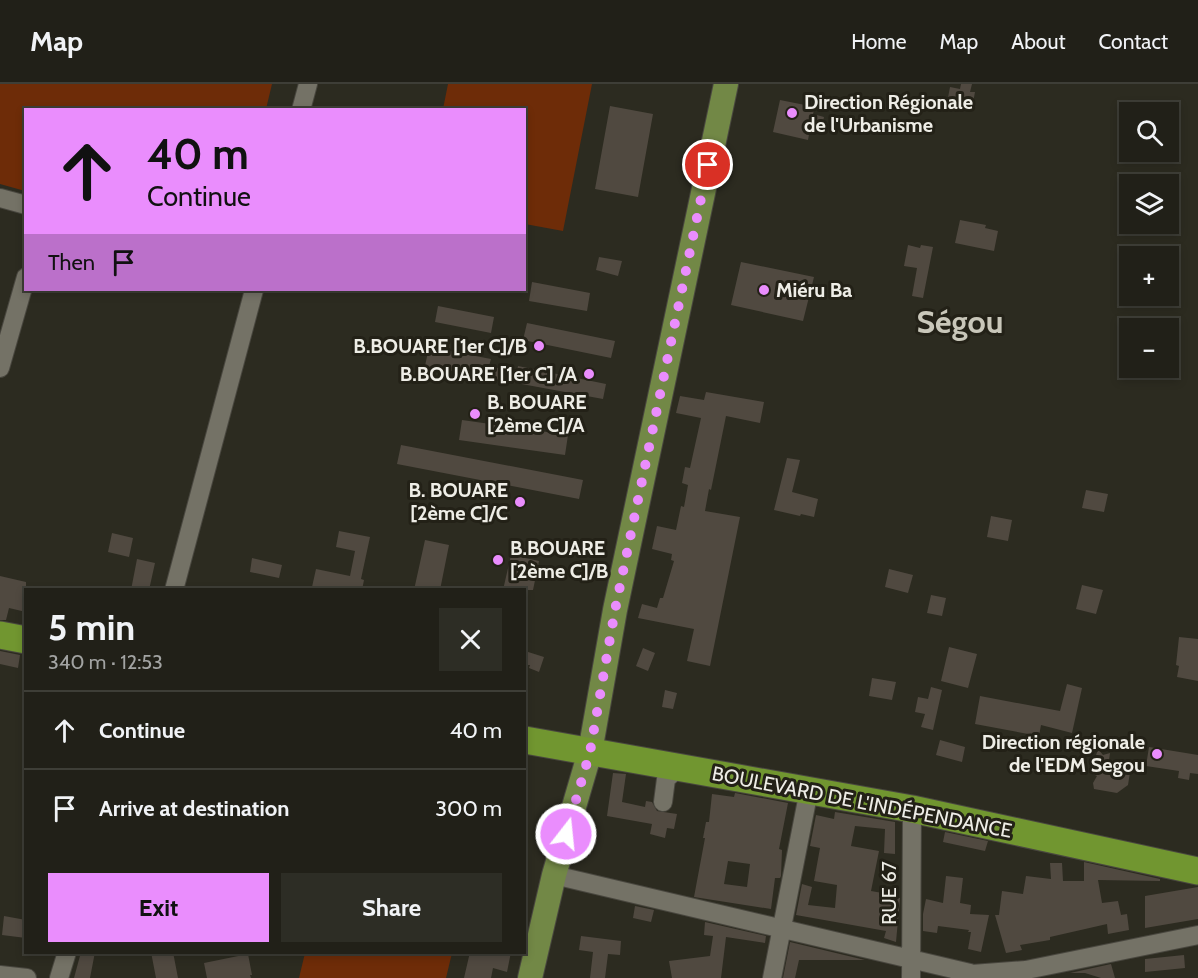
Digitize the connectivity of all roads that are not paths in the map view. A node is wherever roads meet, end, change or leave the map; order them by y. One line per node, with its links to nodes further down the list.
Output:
1 (308, 84): 3 (street)
2 (726, 84): 13 (main road)
3 (302, 108)
4 (0, 198): 5 (street)
5 (24, 204)
6 (24, 284): 8 (street)
7 (254, 291): 9 (street)
8 (0, 368)
9 (175, 588)
10 (0, 635): 11 (highway)
11 (24, 640)
12 (526, 740): 13 (highway, BOULEVARD DE L'INDÉPENDANCE)
13 (590, 752): 14 (highway, BOULEVARD DE L'INDÉPENDANCE); 19 (main road)
14 (678, 768): 15 (highway, BOULEVARD DE L'INDÉPENDANCE); 16 (street)
15 (809, 790): 17 (highway, BOULEVARD DE L'INDÉPENDANCE); 20 (street)
16 (663, 802)
17 (912, 809): 18 (highway, BOULEVARD DE L'INDÉPENDANCE); 23 (street, RUE 67)
18 (1198, 871)
19 (555, 875): 20 (street); 29 (main road)
20 (781, 928): 23 (street); 30 (street)
21 (1198, 935): 24 (street)
22 (66, 954): 28 (street)
23 (911, 959): 25 (street); 31 (street, RUE 67)
24 (1026, 970): 25 (street); 33 (street)
25 (970, 973): 32 (street)
26 (0, 975): 27 (street)
27 (27, 978)
28 (59, 978)
29 (530, 978)
30 (772, 978)
31 (911, 978)
32 (939, 978)
33 (1056, 978)

